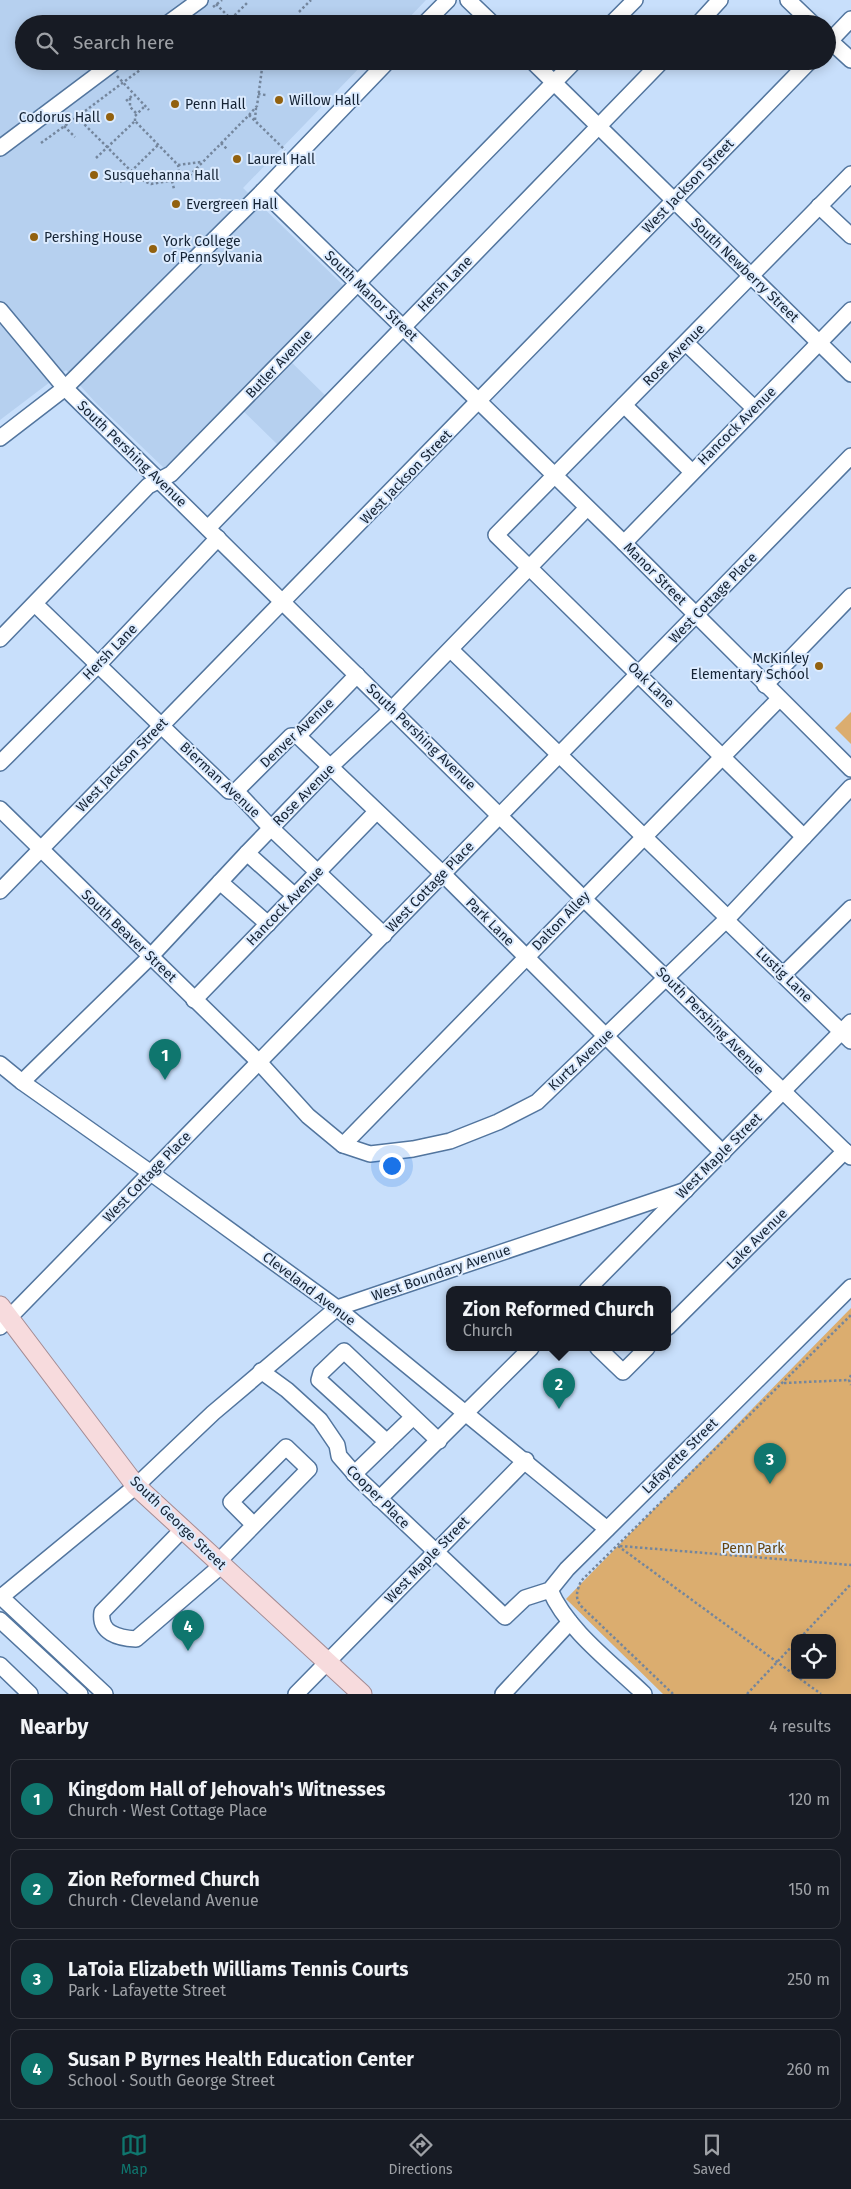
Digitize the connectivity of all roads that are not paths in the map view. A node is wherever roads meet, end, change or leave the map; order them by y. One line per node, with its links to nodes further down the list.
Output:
1 (200, 0): 7 (street)
2 (448, 0): 8 (street)
3 (468, 0): 9 (street)
4 (634, 0): 10 (street)
5 (720, 0): 11 (street)
6 (788, 0): 12 (street)
7 (179, 15)
8 (433, 15)
9 (484, 15)
10 (620, 15)
11 (706, 15)
12 (804, 15)
13 (851, 19): 14 (street)
14 (836, 33)
15 (836, 47): 16 (street)
16 (851, 60)
17 (111, 70): 25 (street)
18 (379, 70): 27 (street)
19 (541, 70): 23 (street, South Newberry Street)
20 (566, 70): 23 (street, Butler Avenue)
21 (653, 70): 24 (street, Hersh Lane)
22 (801, 70): 28 (street, West Jackson Street)
23 (554, 82): 24 (street, South Newberry Street); 32 (street, Butler Avenue)
24 (598, 127): 28 (street, South Newberry Street); 35 (street, Hersh Lane)
25 (0, 148)
26 (851, 174): 29 (street, Rose Avenue)
27 (263, 191): 32 (street, South Manor Street); 39 (street)
28 (673, 201): 31 (street, South Newberry Street); 40 (street, West Jackson Street)
29 (819, 206): 30 (street); 31 (street, Rose Avenue)
30 (851, 236)
31 (751, 276): 36 (street, Rose Avenue); 37 (street, South Newberry Street)
32 (358, 283): 35 (street, South Manor Street); 47 (street, Butler Avenue)
33 (0, 310): 39 (street, South Pershing Avenue)
34 (851, 310): 37 (street, Hancock Avenue)
35 (403, 327): 40 (street, South Manor Street); 49 (street, Hersh Lane)
36 (686, 343): 41 (street, Rose Avenue); 42 (street)
37 (820, 343): 38 (street, South Newberry Street); 42 (street, Hancock Avenue)
38 (851, 374)
39 (65, 388): 43 (street); 47 (street, South Pershing Avenue)
40 (479, 401): 46 (street, Manor Street); 54 (street, West Jackson Street)
41 (624, 405): 45 (street); 46 (street, Rose Avenue)
42 (754, 408): 45 (street, Hancock Avenue)
43 (0, 438)
44 (851, 456): 56 (street, West Cottage Place)
45 (692, 472): 51 (street, Hancock Avenue)
46 (554, 475): 48 (street, Manor Street); 50 (street, Rose Avenue)
47 (159, 480): 49 (street, South Pershing Avenue); 55 (street, Butler Avenue)
48 (587, 508): 51 (street, Manor Street); 52 (street, Rose Avenue)
49 (213, 533): 54 (street, South Pershing Avenue); 59 (street, Hersh Lane)
50 (496, 535): 52 (street, Oak Lane)
51 (624, 543): 56 (street, Manor Street)
52 (528, 569): 58 (street, Rose Avenue); 60 (street, Oak Lane)
53 (851, 596): 62 (street)
54 (283, 602): 61 (street, South Pershing Avenue); 65 (street, West Jackson Street)
55 (35, 604): 57 (street, Butler Avenue); 59 (street, Bierman Avenue)
56 (697, 615): 60 (street, West Cottage Place); 62 (street, Manor Street)
57 (0, 639)
58 (450, 650): 64 (street, Rose Avenue); 67 (street, Lustig Lane)
59 (98, 665): 65 (street, Bierman Avenue); 69 (street, Hersh Lane)
60 (639, 674): 67 (street, West Cottage Place); 68 (street, Oak Lane)
61 (358, 675): 64 (street, South Pershing Avenue); 66 (street, Denver Avenue)
62 (765, 685): 63 (street, Manor Street)
63 (779, 699): 68 (street, Dalton Alley); 71 (street, Manor Street)
64 (392, 709): 70 (street, Rose Avenue); 76 (street, South Pershing Avenue)
65 (160, 725): 73 (street, Bierman Avenue); 80 (street, West Jackson Street)
66 (298, 736): 70 (street, Park Lane); 73 (street, Denver Avenue)
67 (560, 756): 76 (street, West Cottage Place); 79 (street, Lustig Lane)
68 (723, 756): 78 (street, Oak Lane); 79 (street, Dalton Alley)
69 (0, 763)
70 (330, 768): 75 (street, Park Lane); 77 (street, Rose Avenue)
71 (851, 769)
72 (851, 787): 78 (street, Kurtz Avenue)
73 (236, 792): 77 (street, Bierman Avenue)
74 (0, 809): 80 (street, South Beaver Street)
75 (376, 812): 82 (street, Hancock Avenue); 83 (street, Park Lane)
76 (500, 815): 83 (street, West Cottage Place); 87 (street, South Pershing Avenue)
77 (271, 828): 81 (street, Rose Avenue); 82 (street, Bierman Avenue)
78 (804, 837): 89 (street, Kurtz Avenue)
79 (643, 838): 87 (street, Dalton Alley); 89 (street, Lustig Lane)
80 (41, 849): 85 (street, West Jackson Street); 92 (street, South Beaver Street)
81 (247, 853): 84 (street, Rose Avenue); 86 (street)
82 (318, 872): 86 (street, Hancock Avenue); 91 (street, Bierman Avenue)
83 (443, 874): 91 (street, West Cottage Place); 93 (street, Park Lane)
84 (220, 882): 90 (street); 92 (street, Rose Avenue)
85 (0, 890)
86 (295, 896): 90 (street, Hancock Avenue)
87 (583, 898): 93 (street, Dalton Alley); 95 (street, South Pershing Avenue)
88 (851, 908): 94 (street)
89 (727, 919): 94 (street, Lustig Lane); 95 (street, Kurtz Avenue)
90 (268, 924): 96 (street, Hancock Avenue)
91 (384, 935): 99 (street, West Cottage Place)
92 (151, 956): 96 (street, South Beaver Street); 101 (street, Rose Avenue)
93 (526, 958): 98 (street, Park Lane); 103 (street, Dalton Alley)
94 (784, 974): 97 (street, Lustig Lane)
95 (666, 977): 98 (street, Kurtz Avenue); 102 (street, South Pershing Avenue)
96 (194, 1000): 99 (street, South Beaver Street)
97 (848, 1031): 102 (street, West Maple Street)
98 (605, 1038): 103 (street, Kurtz Avenue); 104 (street, Park Lane)
99 (259, 1062): 103 (street, Kurtz Avenue); 106 (street, West Cottage Place)
100 (0, 1064): 101 (street, Cleveland Avenue)
101 (22, 1082): 106 (street, Cleveland Avenue)
102 (782, 1092): 104 (street, West Maple Street); 105 (street, South Pershing Avenue)
103 (343, 1145)
104 (722, 1153): 107 (street, West Maple Street)
105 (848, 1154): 112 (street, Lake Avenue)
106 (151, 1172): 110 (street, Cleveland Avenue); 111 (street, West Cottage Place)
107 (686, 1190): 108 (street, West Maple Street); 110 (street, West Boundary Avenue)
108 (591, 1286)
109 (851, 1287): 126 (street, Lafayette Street)
110 (337, 1308): 116 (street, West Boundary Avenue); 117 (street, Cleveland Avenue)
111 (3, 1317): 123 (main road, South George Street)
112 (671, 1325)
113 (528, 1351): 117 (street)
114 (601, 1351): 115 (street)
115 (644, 1351)
116 (261, 1371): 122 (street, Cooper Place); 123 (street, West Boundary Avenue)
117 (467, 1413): 119 (street); 121 (street, Cleveland Avenue)
118 (413, 1417): 119 (street); 120 (street); 120 (street)
119 (439, 1441): 124 (street)
120 (387, 1442): 122 (street)
121 (526, 1460): 126 (street, Cleveland Avenue); 128 (street, West Maple Street)
122 (354, 1474): 124 (street, Cooper Place)
123 (136, 1486): 127 (main road, South George Street); 131 (street, West Boundary Avenue)
124 (379, 1499): 128 (street, Cooper Place)
125 (254, 1525): 125 (street); 129 (street)
126 (607, 1529): 130 (street, Lafayette Street)
127 (182, 1530): 129 (main road, South George Street); 129 (street)
128 (434, 1552): 130 (street, Cooper Place); 134 (street, West Maple Street)
129 (220, 1563): 134 (main road, South George Street)
130 (550, 1590): 133 (street)
131 (0, 1597): 139 (street)
132 (0, 1620): 138 (street)
133 (570, 1622): 136 (street); 142 (street)
134 (329, 1661): 140 (street, West Maple Street); 141 (main road, South George Street)
135 (0, 1665): 137 (street)
136 (505, 1693)
137 (30, 1694)
138 (80, 1694)
139 (105, 1694)
140 (296, 1694)
141 (362, 1694)
142 (644, 1694)

